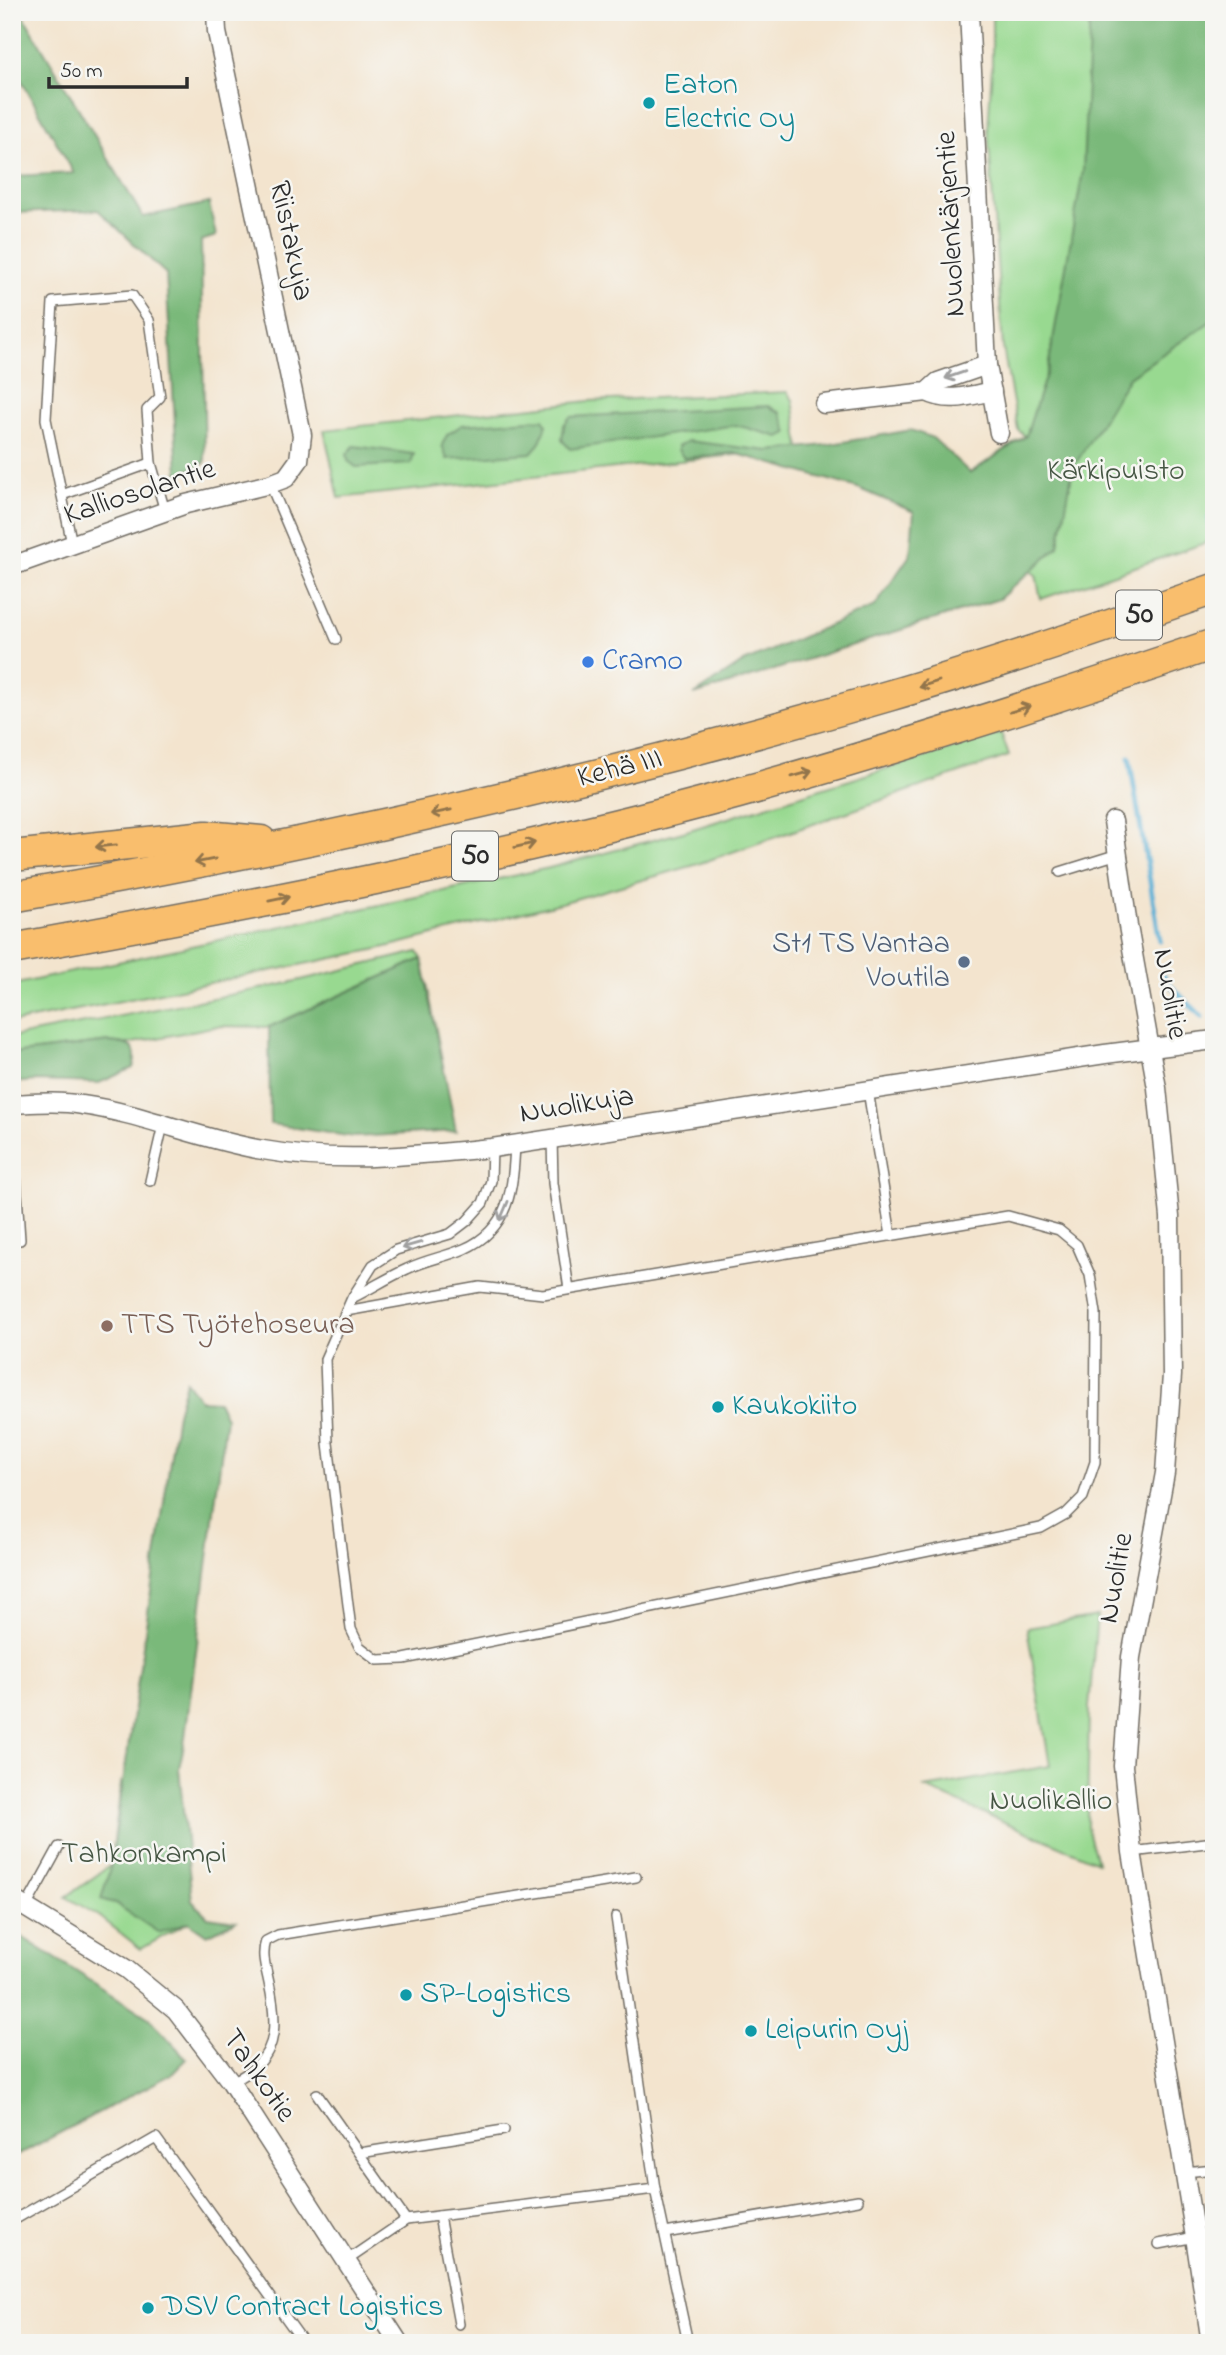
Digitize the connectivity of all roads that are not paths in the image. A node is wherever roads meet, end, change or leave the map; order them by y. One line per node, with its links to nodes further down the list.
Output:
1 (216, 12): 9 (street, Riistakuja)
2 (969, 12): 3 (street, Nuolenkärjentie)
3 (987, 365): 4 (street, Nuolenkärjentie); 5 (street, one-way to 5)
4 (992, 391): 5 (street); 7 (street, Nuolenkärjentie)
5 (927, 392): 6 (street)
6 (824, 404)
7 (999, 433)
8 (151, 463): 10 (lane); 10 (lane); 11 (lane)
9 (278, 481): 11 (street, Kalliosolantie); 15 (lane)
10 (62, 495): 12 (lane)
11 (165, 511): 12 (street, Kalliosolantie)
12 (72, 544): 13 (street, Kalliosolantie)
13 (12, 566)
14 (1214, 589): 18 (highway, Kehä III / 50, one-way to 18)
15 (336, 639)
16 (1214, 644): 23 (highway, Kehä III / 50, one-way to 16)
17 (1113, 821): 19 (street, Nuolitie)
18 (296, 844): 20 (highway, one-way to 20); 22 (highway, Kehä III / 50, one-way to 22)
19 (1118, 854): 21 (lane); 27 (street, Nuolitie)
20 (12, 856)
21 (1060, 872)
22 (12, 897)
23 (212, 912): 24 (highway, Kehä III / 50); 25 (highway)
24 (12, 949)
25 (12, 969)
26 (1214, 1040): 27 (street, Nuolikuja)
27 (1151, 1048): 28 (street, Nuolikuja); 43 (street, Nuolitie)
28 (867, 1090): 32 (street, Nuolikuja); 36 (lane)
29 (12, 1104): 31 (street, Nuolikuja)
30 (12, 1116): 37 (lane)
31 (163, 1125): 34 (street, Nuolikuja); 35 (lane)
32 (552, 1139): 33 (street, Nuolikuja); 38 (lane)
33 (515, 1144): 34 (street, Nuolikuja); 39 (lane, one-way to 39)
34 (492, 1147): 39 (lane, one-way to 39)
35 (150, 1181)
36 (891, 1236): 38 (lane); 40 (lane)
37 (20, 1240)
38 (569, 1289): 40 (lane)
39 (352, 1297): 40 (lane)
40 (346, 1311)
41 (1214, 1842): 43 (lane)
42 (59, 1847): 45 (lane)
43 (1132, 1852): 52 (street, Nuolitie)
44 (636, 1877): 47 (lane)
45 (19, 1903): 47 (street, Tahkotie)
46 (616, 1917): 53 (lane)
47 (231, 2082): 61 (street, Tahkotie)
48 (317, 2094): 50 (lane)
49 (505, 2130): 50 (lane)
50 (360, 2153): 56 (lane)
51 (1214, 2169): 52 (lane)
52 (1185, 2172): 59 (street, Nuolitie)
53 (655, 2189): 55 (lane); 58 (lane)
54 (858, 2200): 58 (lane)
55 (439, 2216): 56 (lane); 62 (lane)
56 (406, 2220): 61 (lane)
57 (12, 2221): 64 (lane)
58 (665, 2233): 65 (lane)
59 (1195, 2237): 60 (lane); 66 (street, Nuolitie)
60 (1159, 2244)
61 (346, 2261): 63 (street, Tahkotie)
62 (459, 2324)
63 (393, 2341)
64 (304, 2343)
65 (688, 2343)
66 (1211, 2343)

